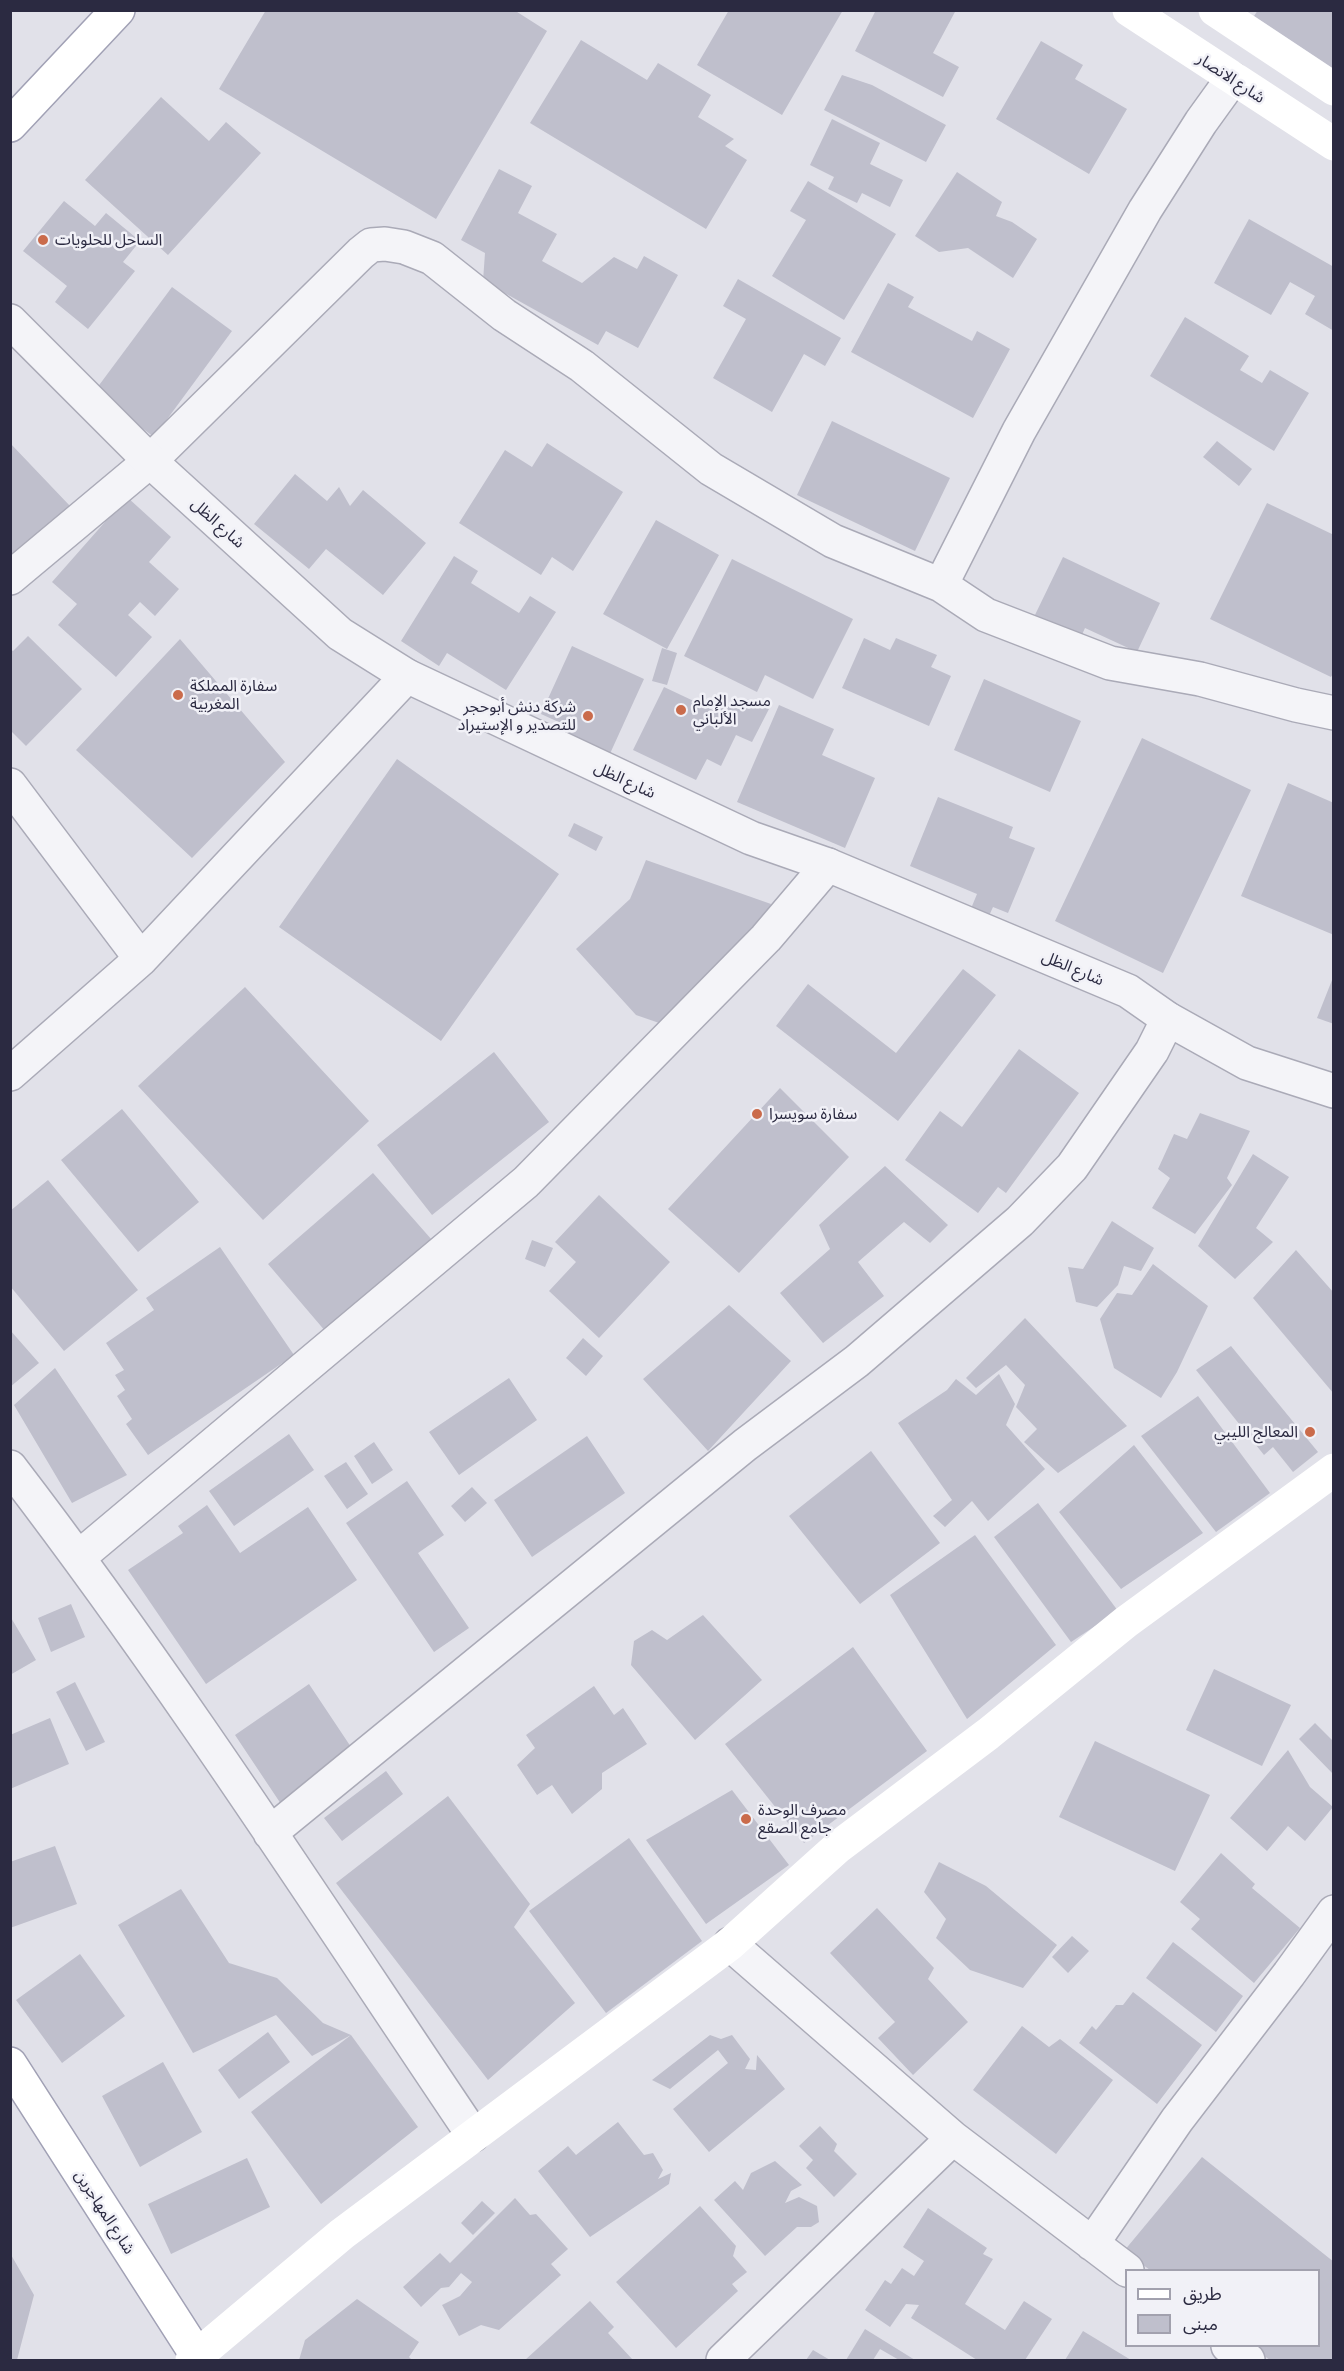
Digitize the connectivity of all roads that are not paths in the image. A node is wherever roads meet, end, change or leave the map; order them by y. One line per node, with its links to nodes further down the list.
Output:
1 (118, 10): 6 (main road)
2 (1130, 10): 4 (main road, شارع الانصار)
3 (1215, 10): 5 (main road)
4 (1232, 79): 7 (main road, شارع الانصار); 11 (street)
5 (1334, 88)
6 (10, 125)
7 (1334, 144)
8 (10, 321): 9 (street, شارع الظل)
9 (150, 460): 10 (street); 11 (street); 12 (street, شارع الظل)
10 (10, 578)
11 (942, 585): 13 (street)
12 (407, 676): 15 (street, شارع الظل); 16 (street)
13 (1334, 713)
14 (10, 785): 16 (street)
15 (828, 865): 17 (street, شارع الظل); 22 (street)
16 (141, 959): 18 (street)
17 (1168, 1020): 19 (street, شارع الظل); 23 (street)
18 (10, 1074)
19 (1334, 1091)
20 (10, 1467): 22 (street)
21 (1334, 1470): 25 (main road)
22 (79, 1557): 23 (street)
23 (270, 1833): 27 (street)
24 (1334, 1912): 29 (street)
25 (730, 1944): 27 (main road); 28 (street)
26 (10, 2064): 32 (main road, شارع المهاجرين)
27 (473, 2136): 32 (main road)
28 (952, 2138): 29 (street); 33 (street)
29 (1092, 2244): 30 (street)
30 (1125, 2269)
31 (1229, 2347): 34 (street)
32 (197, 2359)
33 (723, 2361)
34 (1248, 2361)

